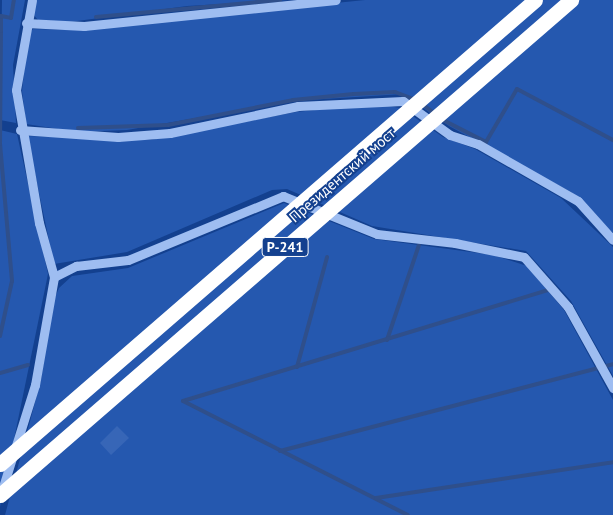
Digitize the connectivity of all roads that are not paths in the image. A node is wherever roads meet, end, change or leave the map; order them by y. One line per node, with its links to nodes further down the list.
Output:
1 (32, 0): 5 (lane)
2 (336, 0): 5 (lane)
3 (535, 0): 10 (highway, Президентский мост / Р-241, bridge)
4 (571, 0): 11 (highway, Президентский мост / Р-241, bridge)
5 (26, 23): 6 (lane)
6 (20, 130): 7 (lane); 8 (lane)
7 (613, 240)
8 (54, 277): 9 (lane); 11 (lane)
9 (613, 388)
10 (0, 464)
11 (0, 496)

